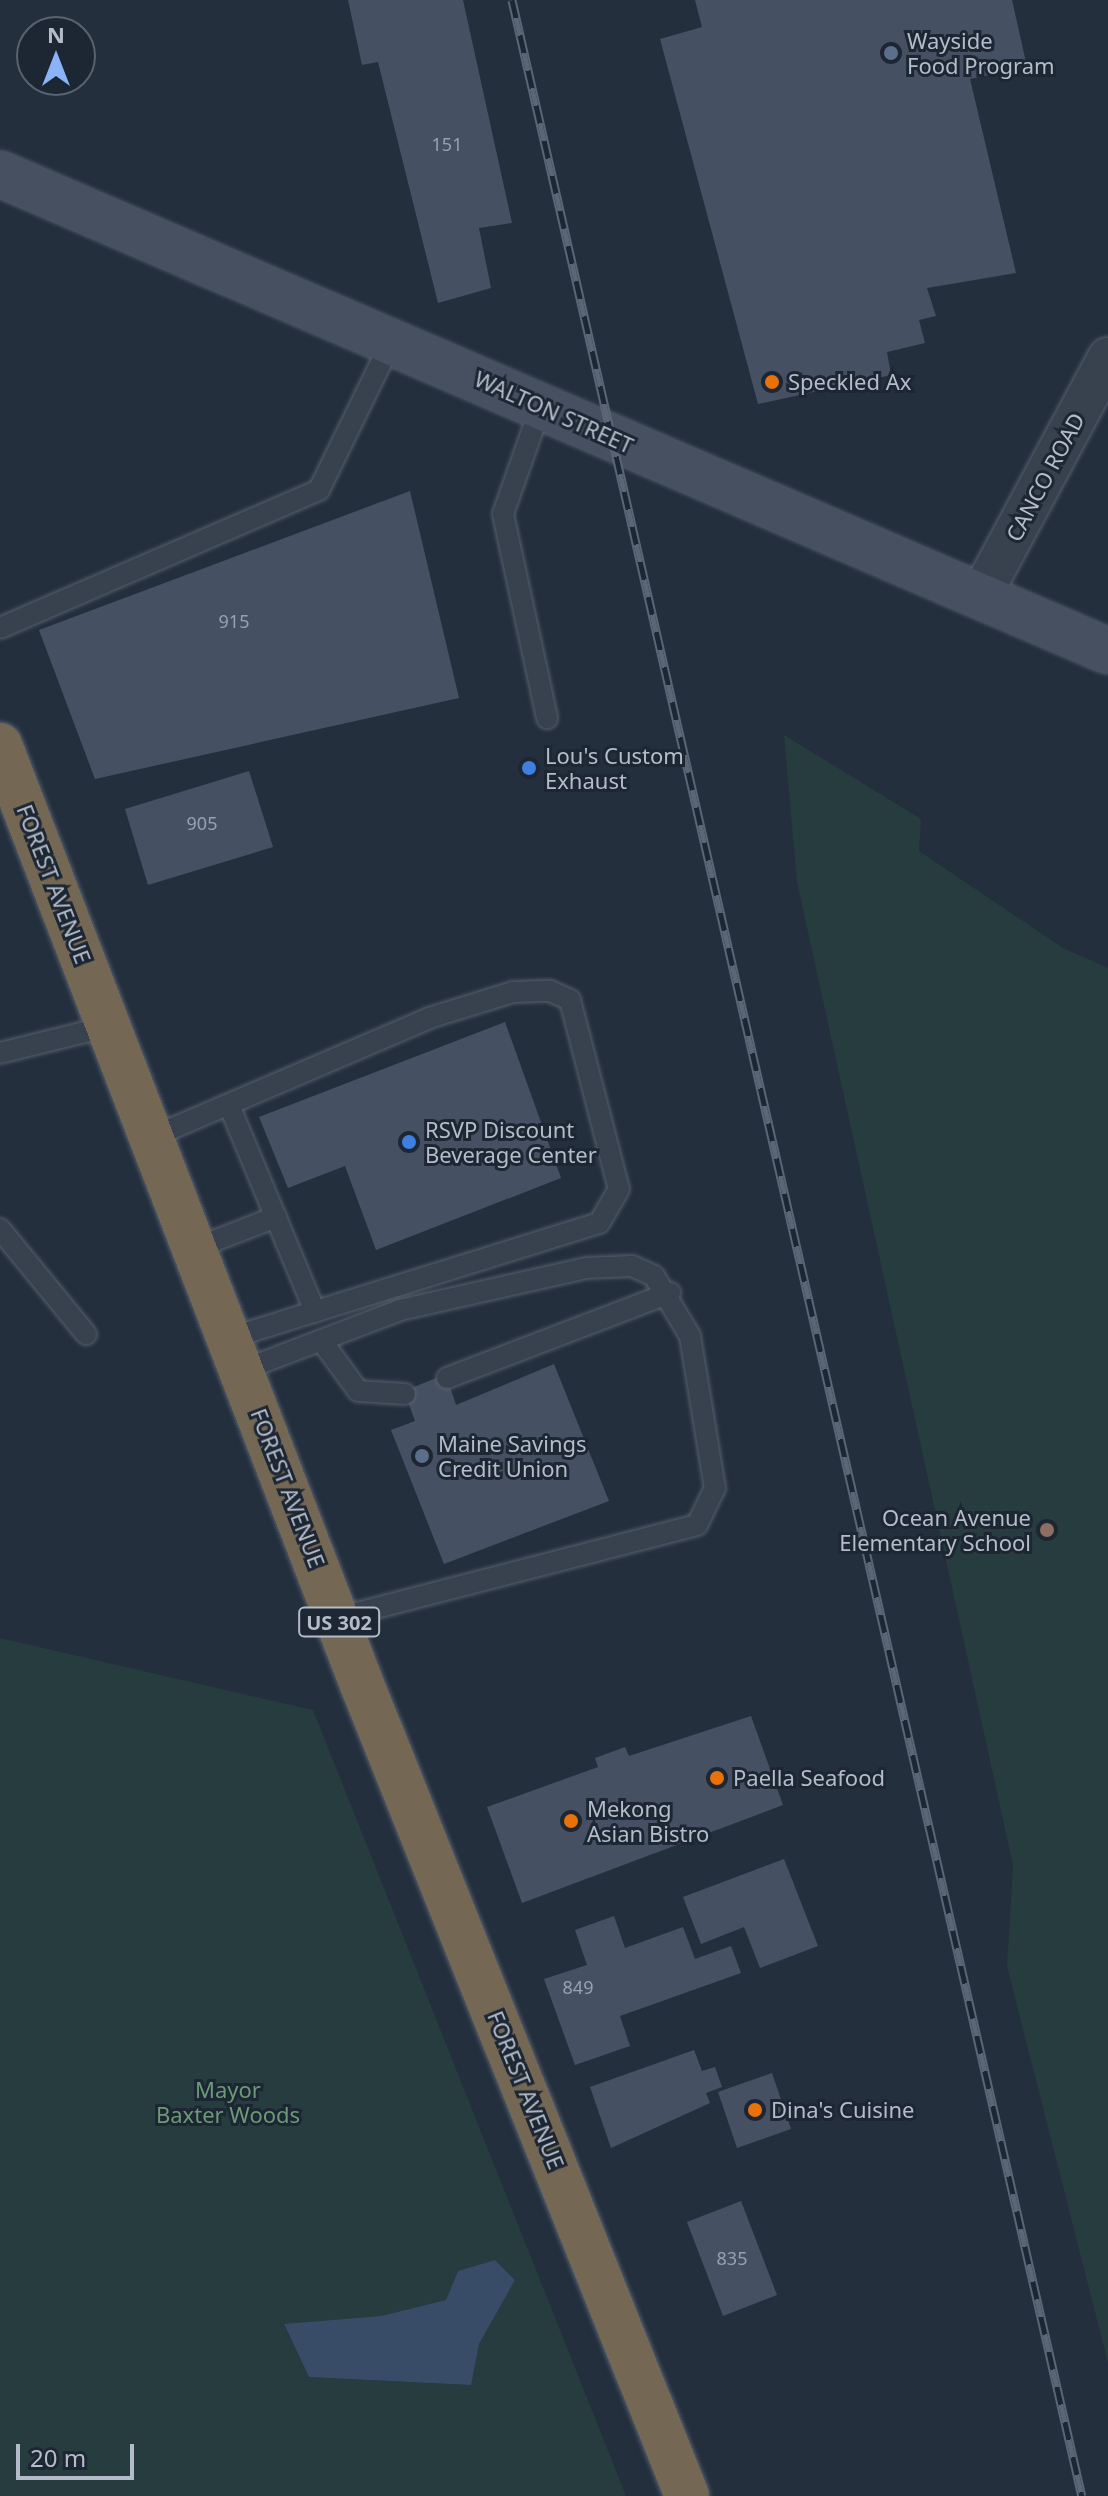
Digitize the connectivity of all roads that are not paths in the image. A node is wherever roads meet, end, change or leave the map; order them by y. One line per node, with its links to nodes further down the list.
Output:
1 (0, 174): 2 (street, WALTON STREET)
2 (392, 340): 4 (street, WALTON STREET); 6 (lane)
3 (1108, 358): 5 (street, CANCO ROAD)
4 (541, 406): 5 (street, WALTON STREET); 8 (lane)
5 (981, 595): 7 (street, WALTON STREET)
6 (0, 628)
7 (1108, 651)
8 (547, 718)
9 (0, 745): 10 (highway, FOREST AVENUE / US 302)
10 (109, 1026): 11 (lane); 13 (highway, FOREST AVENUE / US 302)
11 (0, 1053)
12 (229, 1105): 13 (lane); 14 (lane); 18 (lane)
13 (152, 1137): 16 (highway, FOREST AVENUE / US 302)
14 (276, 1217): 16 (lane); 18 (lane)
15 (0, 1229): 19 (lane)
16 (196, 1248): 21 (highway, FOREST AVENUE / US 302)
17 (670, 1293): 20 (lane); 22 (lane); 24 (lane)
18 (315, 1312): 21 (lane)
19 (86, 1334)
20 (321, 1340): 21 (lane); 23 (lane)
21 (237, 1354): 24 (highway, FOREST AVENUE / US 302)
22 (447, 1378)
23 (405, 1394)
24 (337, 1618): 25 (highway, FOREST AVENUE / US 302)
25 (687, 2496)

